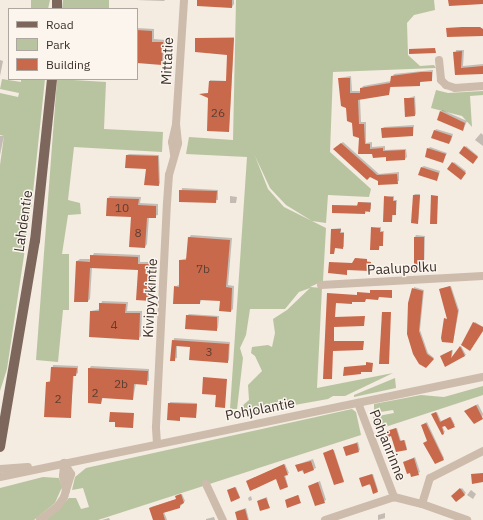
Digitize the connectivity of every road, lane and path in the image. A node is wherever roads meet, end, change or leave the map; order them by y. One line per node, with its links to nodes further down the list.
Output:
1 (184, 0): 5 (street, Mittatie)
2 (439, 60): 4 (street)
3 (52, 80): 8 (main road, Lahdentie)
4 (483, 86)
5 (175, 143): 12 (street, Kivipyykintie)
6 (483, 276): 7 (street, Paalupolku)
7 (322, 285)
8 (14, 366): 11 (main road, Lahdentie); 13 (main road, Lahdentie)
9 (481, 378): 10 (street, Pohjolantie)
10 (358, 403): 12 (street, Pohjolantie); 20 (street, Pohjanrinne)
11 (0, 425)
12 (157, 443): 15 (street, Pohjolantie)
13 (0, 447)
14 (483, 451): 21 (street)
15 (64, 462): 16 (street, Pohjolantie); 22 (street)
16 (47, 466): 17 (street, Pohjolantie); 18 (street, Pohjolantie)
17 (0, 469)
18 (0, 477)
19 (206, 484): 23 (street)
20 (394, 497): 21 (street); 24 (street)
21 (422, 504): 25 (street)
22 (40, 520)
23 (223, 520)
24 (325, 520)
25 (467, 520)

